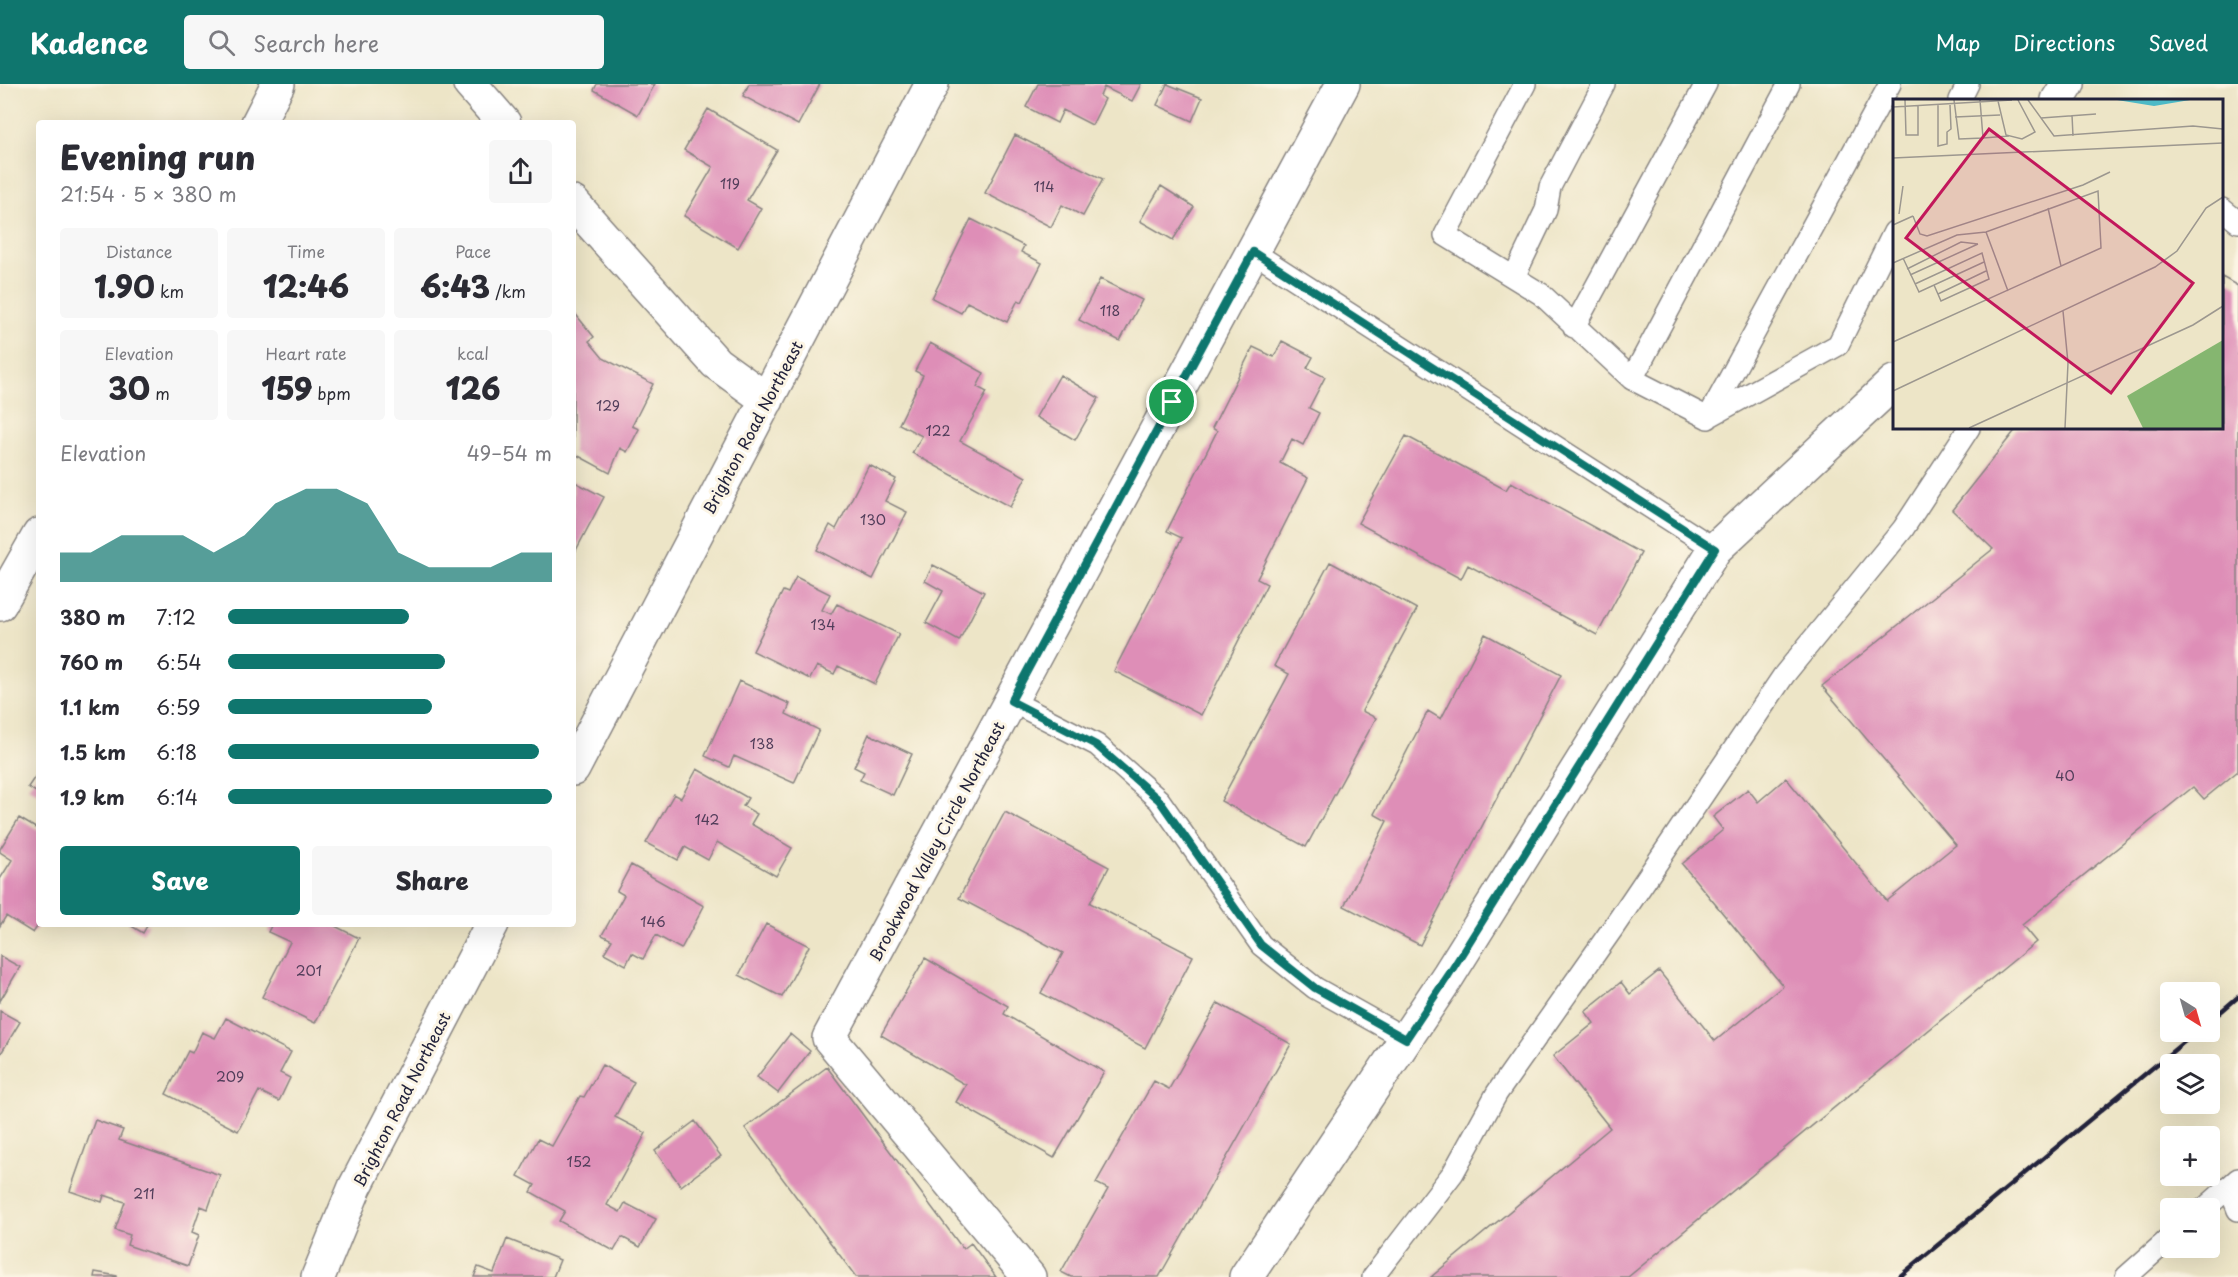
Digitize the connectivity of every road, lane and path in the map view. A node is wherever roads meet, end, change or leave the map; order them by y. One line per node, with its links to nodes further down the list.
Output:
1 (278, 84): 14 (street)
2 (470, 84): 15 (street)
3 (932, 84): 25 (street, Brighton Road Northeast)
4 (1343, 84): 20 (street, Brookwood Valley Circle Northeast)
5 (1525, 84): 21 (lane)
6 (1604, 84): 21 (lane)
7 (1706, 84): 22 (lane)
8 (1789, 84): 23 (lane)
9 (1890, 84): 26 (lane)
10 (1968, 84): 12 (lane)
11 (2068, 84): 13 (street)
12 (1960, 99)
13 (2059, 99)
14 (260, 120)
15 (501, 120)
16 (576, 206): 25 (street)
17 (2223, 210): 18 (lane)
18 (2238, 222)
19 (1893, 234): 26 (lane)
20 (1253, 252): 29 (lane); 31 (street, Brookwood Valley Circle Northeast)
21 (1514, 277): 22 (lane)
22 (1574, 327): 23 (lane)
23 (1632, 379): 26 (lane)
24 (1893, 383): 29 (street)
25 (767, 400): 32 (street, Brighton Road Northeast)
26 (1708, 418)
27 (1968, 429): 42 (lane)
28 (36, 540): 30 (street)
29 (1715, 549): 34 (street)
30 (0, 604)
31 (1011, 701): 34 (lane); 40 (street, Brookwood Valley Circle Northeast)
32 (576, 764)
33 (490, 927): 39 (street, Brighton Road Northeast)
34 (1406, 1039): 41 (street)
35 (2234, 1183): 36 (lane); 37 (lane)
36 (2217, 1198)
37 (2238, 1210)
38 (2160, 1247): 43 (lane)
39 (318, 1277)
40 (1029, 1277)
41 (1246, 1277)
42 (1373, 1277)
43 (2126, 1277)

